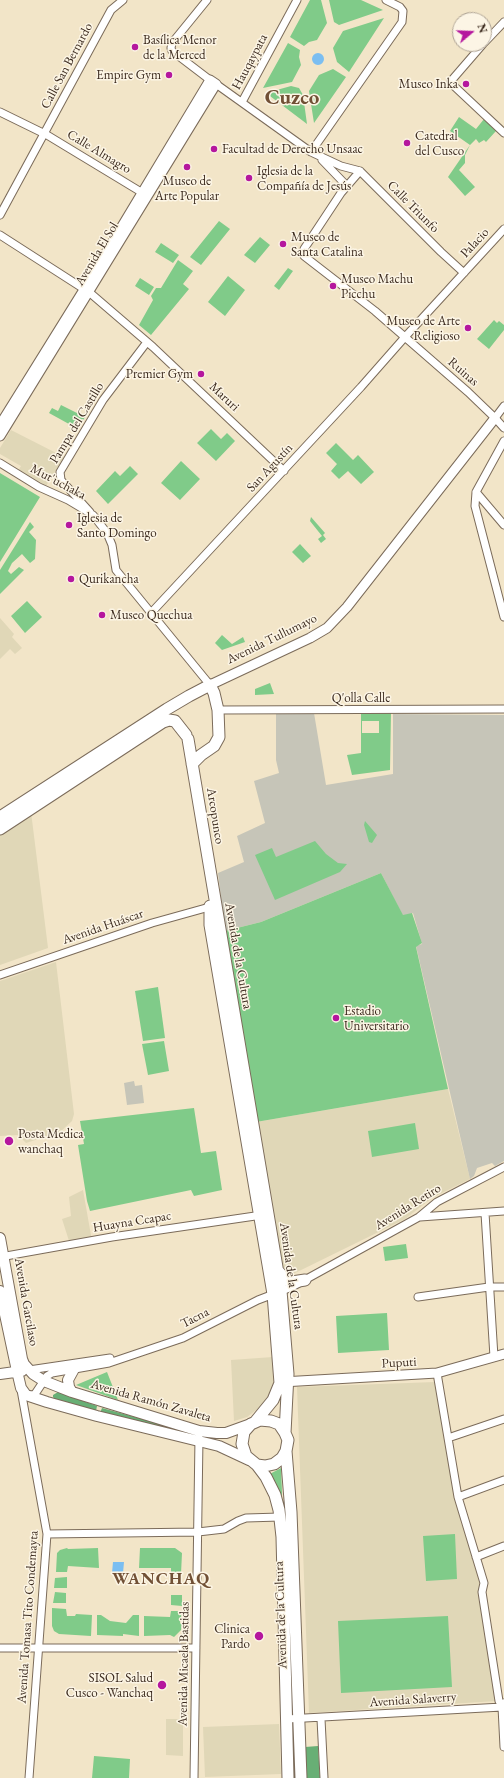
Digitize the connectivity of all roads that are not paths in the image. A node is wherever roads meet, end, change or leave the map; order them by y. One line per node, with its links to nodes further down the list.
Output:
1 (123, 0): 12 (street, Calle San Bernardo)
2 (207, 0): 8 (street)
3 (296, 0): 9 (street, Hauqaypata)
4 (386, 0): 13 (street)
5 (504, 22): 6 (street)
6 (492, 35)
7 (477, 52): 11 (street)
8 (213, 82): 9 (street); 17 (street, Avenida El Sol)
9 (242, 102): 13 (street, Hauqaypata)
10 (0, 112): 12 (street, Calle Almagro)
11 (504, 133)
12 (44, 134): 17 (street, Calle Almagro); 18 (street, Calle San Bernardo)
13 (311, 152): 14 (street, Hauqaypata)
14 (320, 158): 15 (street); 16 (street)
15 (360, 171): 16 (street); 21 (street, Calle Triunfo)
16 (347, 186): 23 (street, Ruinas)
17 (145, 194): 22 (street, Avenida El Sol)
18 (0, 215)
19 (504, 229): 21 (street, Palacio)
20 (0, 235): 22 (street, Maruri)
21 (464, 273): 23 (street, Palacio)
22 (86, 291): 24 (street, Maruri); 27 (street, Avenida El Sol); 29 (street, Avenida El Sol)
23 (404, 337): 26 (street, Ruinas); 32 (street, San Agustín)
24 (147, 342): 32 (street, Maruri); 34 (street, Pampa del Castillo)
25 (504, 406): 26 (street)
26 (496, 418): 28 (street, Ruinas); 38 (street, Avenida Tullumayo)
27 (0, 425)
28 (504, 428)
29 (0, 436)
30 (504, 441): 33 (street)
31 (0, 464): 34 (street, Mut'uchaka)
32 (284, 471): 36 (street, San Agustín)
33 (476, 492): 35 (street); 37 (street)
34 (93, 516): 36 (street, Mut'uchaka)
35 (504, 525)
36 (151, 613): 38 (street)
37 (504, 617)
38 (207, 682): 39 (main road, Avenida Tullumayo); 41 (main road)
39 (179, 702): 42 (main road, Arcopunco); 45 (main road, Avenida Tullumayo)
40 (504, 709): 41 (street, Q'olla Calle)
41 (218, 710): 43 (main road)
42 (187, 737): 43 (main road); 44 (main road, Arcopunco); 46 (main road)
43 (208, 750): 44 (main road)
44 (192, 764): 47 (main road, Arcopunco)
45 (0, 817)
46 (0, 829)
47 (213, 903): 48 (street, Avenida Huáscar); 52 (main road, Avenida de la Cultura)
48 (0, 975)
49 (504, 1167): 53 (street, Avenida Retiro)
50 (504, 1211): 51 (street)
51 (485, 1213): 53 (street); 58 (street)
52 (265, 1215): 55 (street, Huayna Ccapac); 56 (main road, Avenida de la Cultura); 61 (main road, Avenida de la Cultura)
53 (419, 1217): 57 (street, Avenida Retiro)
54 (0, 1238): 55 (main road, Avenida Garcilaso)
55 (2, 1257): 68 (main road, Avenida Garcilaso)
56 (278, 1270): 57 (main road); 61 (main road, Avenida de la Cultura)
57 (305, 1280): 61 (street, Avenida Retiro)
58 (490, 1287): 59 (street); 62 (street); 64 (street)
59 (504, 1287)
60 (0, 1290): 67 (main road, Avenida Garcilaso)
61 (277, 1292): 65 (street, Tacna); 72 (main road, Avenida de la Cultura)
62 (418, 1297)
63 (504, 1354): 64 (street, Puputi)
64 (494, 1357): 69 (street, Puputi)
65 (116, 1359): 66 (street, Tacna); 68 (street, Tacna)
66 (74, 1369): 71 (street, Tacna); 74 (main road)
67 (17, 1372): 68 (main road, Tacna); 70 (main road, Tacna); 73 (main road, Avenida Garcilaso)
68 (31, 1372): 71 (main road)
69 (437, 1373): 72 (street, Puputi); 80 (street)
70 (0, 1374)
71 (44, 1381): 74 (main road, Avenida Ramón Zavaleta); 75 (street, Tacna)
72 (287, 1382): 77 (main road, Avenida de la Cultura); 79 (main road, Avenida de la Cultura)
73 (21, 1388): 75 (main road, Avenida Garcilaso); 88 (street, Avenida Tomasa Tito Condemayta)
74 (72, 1392): 78 (main road, Avenida Ramón Zavaleta)
75 (28, 1396): 81 (main road, Avenida Ramón Zavaleta)
76 (504, 1419): 80 (street)
77 (253, 1423): 78 (main road, Avenida Ramón Zavaleta); 79 (main road); 83 (main road)
78 (199, 1430): 81 (street, Avenida Micaela Bastidas)
79 (285, 1432): 82 (main road)
80 (448, 1438): 85 (street)
81 (198, 1441): 83 (main road, Avenida Ramón Zavaleta); 87 (street, Avenida Micaela Bastidas)
82 (286, 1450): 83 (main road); 97 (main road, Avenida de la Cultura)
83 (253, 1462): 86 (main road)
84 (504, 1480): 85 (street)
85 (458, 1497): 90 (street)
86 (280, 1517): 87 (street); 96 (main road, Avenida de la Cultura)
87 (198, 1532): 88 (street); 93 (street, Avenida Micaela Bastidas)
88 (47, 1534): 92 (street, Avenida Tomasa Tito Condemayta)
89 (504, 1546): 90 (street)
90 (476, 1557): 94 (street)
91 (0, 1648): 92 (street)
92 (39, 1648): 93 (street); 99 (street, Avenida Tomasa Tito Condemayta)
93 (196, 1648): 100 (street, Avenida Micaela Bastidas)
94 (503, 1704): 95 (street, Avenida Salaverry); 98 (street)
95 (321, 1718): 97 (street, Avenida Salaverry); 103 (street)
96 (287, 1719): 97 (street, Avenida Salaverry); 101 (main road, Avenida de la Cultura)
97 (300, 1719): 102 (main road, Avenida de la Cultura)
98 (504, 1748)
99 (29, 1778)
100 (194, 1778)
101 (288, 1778)
102 (301, 1778)
103 (324, 1778)

